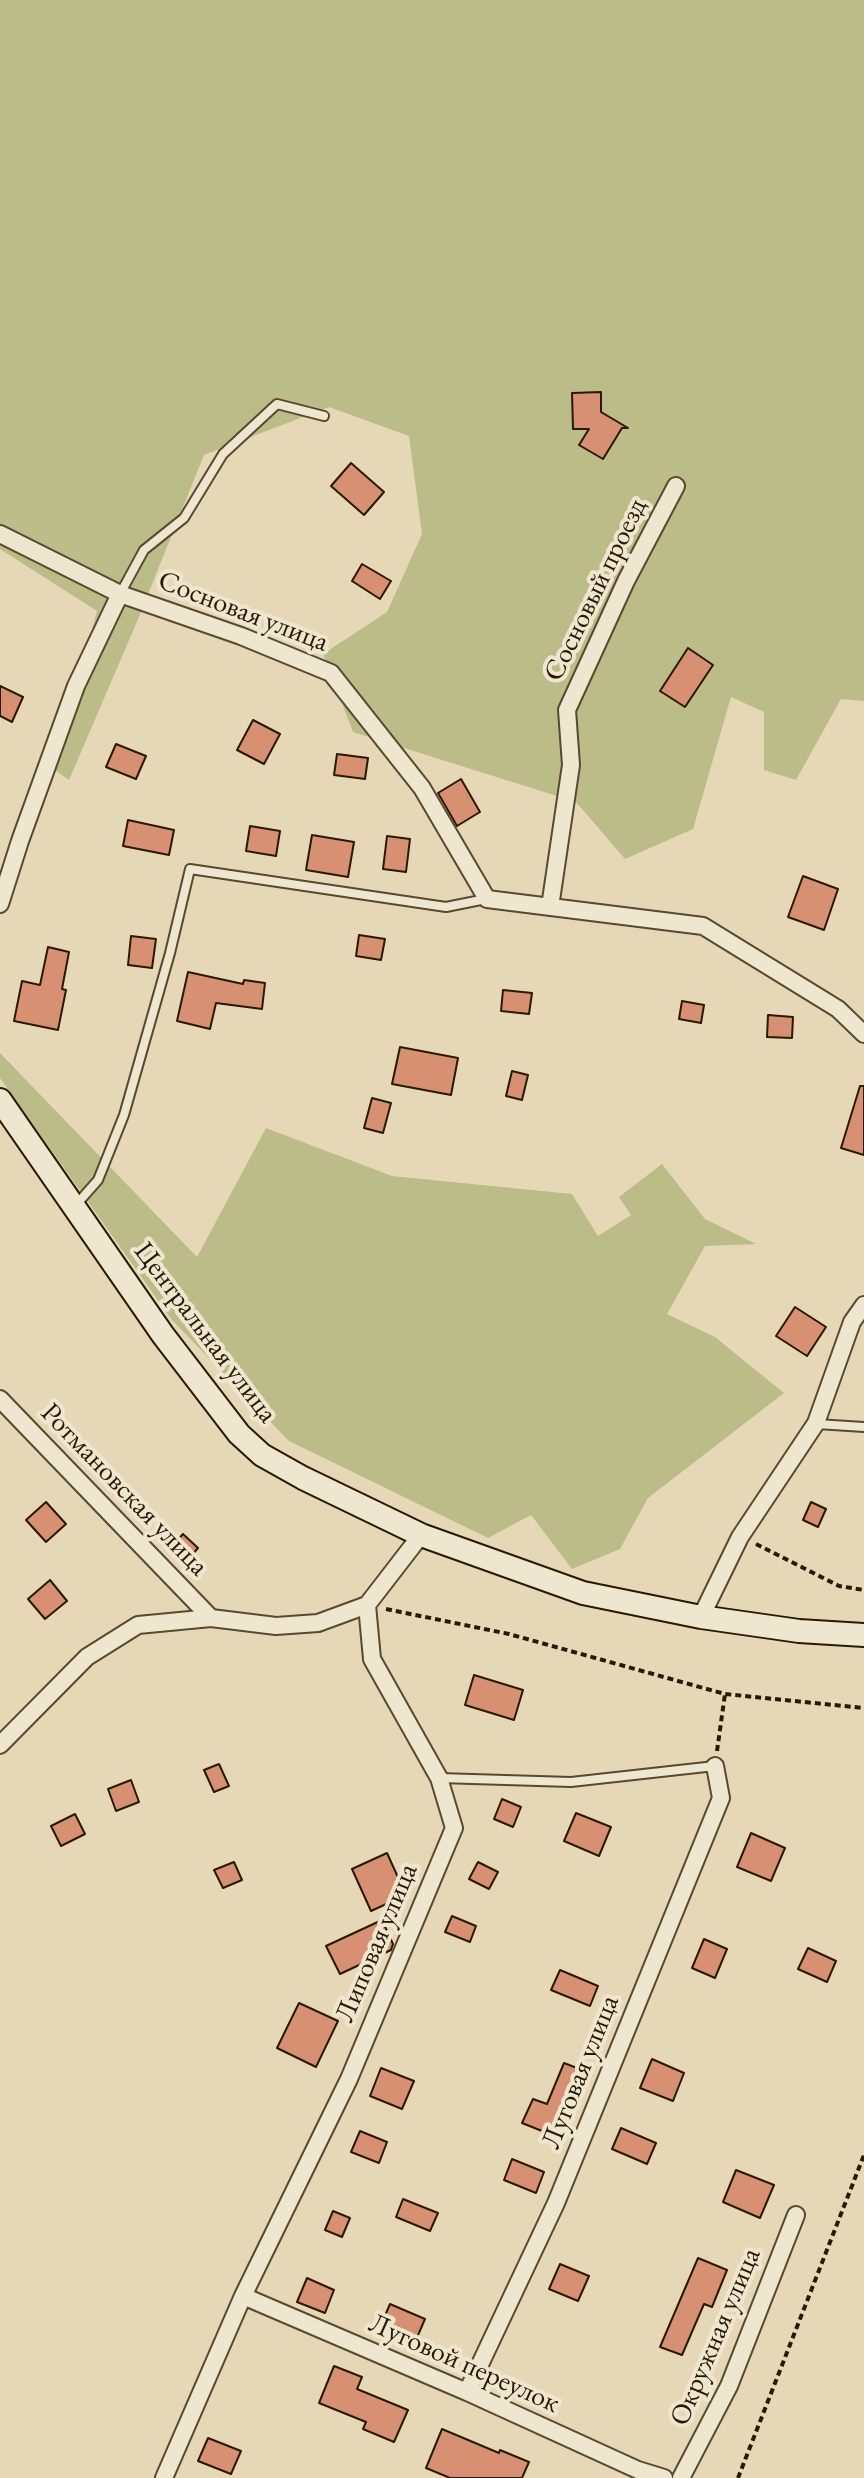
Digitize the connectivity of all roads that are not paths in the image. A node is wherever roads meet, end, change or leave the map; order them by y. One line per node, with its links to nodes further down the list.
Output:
1 (324, 416): 4 (lane)
2 (676, 486): 7 (street, Сосновый проезд)
3 (0, 534): 4 (street)
4 (120, 594): 5 (street, Сосновая улица); 6 (street, Сосновая улица)
5 (487, 899): 7 (street); 10 (lane)
6 (0, 904)
7 (550, 907): 8 (street)
8 (864, 1034)
9 (0, 1100): 10 (street, Центральная улица)
10 (74, 1207): 15 (street, Центральная улица)
11 (864, 1305): 13 (street)
12 (0, 1399): 18 (street, Ротмановская улица)
13 (816, 1423): 14 (lane); 17 (street)
14 (864, 1427)
15 (421, 1535): 16 (street); 17 (street, Центральная улица)
16 (367, 1605): 18 (street); 22 (street, Липовая улица)
17 (701, 1617): 19 (street, Центральная улица)
18 (211, 1618): 20 (street)
19 (864, 1635)
20 (0, 1745)
21 (715, 1766): 22 (lane); 25 (street, Луговая улица)
22 (439, 1778): 24 (street, Липовая улица)
23 (796, 2215): 28 (street, Окружная улица)
24 (243, 2296): 25 (street, Луговой переулок); 26 (street, Липовая улица)
25 (467, 2392): 27 (street, Луговой переулок)
26 (164, 2478)
27 (664, 2478)
28 (681, 2478)

